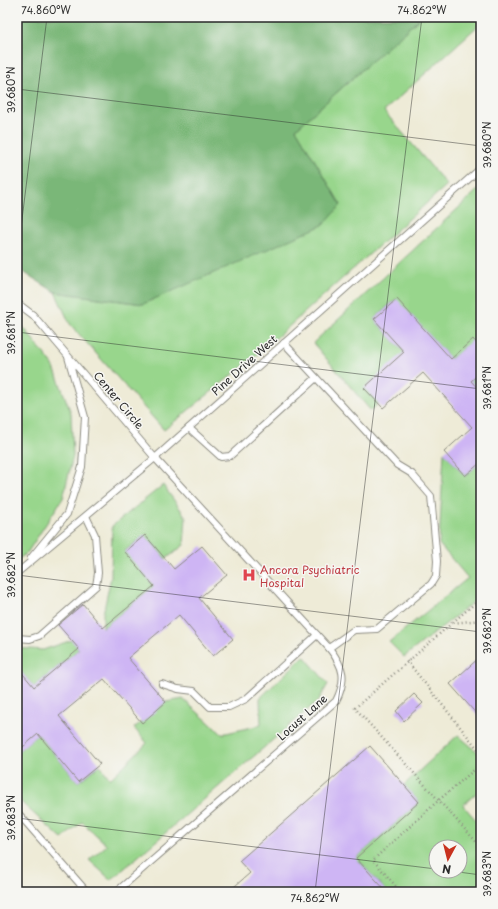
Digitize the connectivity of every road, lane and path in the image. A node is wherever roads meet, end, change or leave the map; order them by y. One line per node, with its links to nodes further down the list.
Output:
1 (481, 168): 5 (lane, Pine Drive West)
2 (481, 208): 3 (path)
3 (481, 240)
4 (17, 304): 6 (lane, Center Circle)
5 (284, 343): 7 (lane); 8 (lane, Pine Drive West)
6 (68, 355): 9 (lane, Center Circle); 11 (lane, Center Circle)
7 (316, 378): 8 (lane); 17 (lane)
8 (188, 428): 9 (lane, Pine Drive West)
9 (155, 458): 10 (lane, Pine Drive West); 15 (lane, Locust Lane)
10 (86, 516): 11 (lane, Pine Drive West); 16 (lane)
11 (19, 571)
12 (481, 598): 14 (path)
13 (481, 620): 14 (path)
14 (452, 623): 18 (path)
15 (317, 635): 17 (lane, Locust Lane); 19 (lane)
16 (17, 638)
17 (329, 648): 26 (lane, Locust Lane)
18 (407, 661): 20 (path); 22 (path)
19 (162, 684)
20 (481, 753)
21 (481, 764): 22 (path)
22 (439, 800): 24 (path); 27 (path)
23 (17, 812): 25 (lane)
24 (481, 847)
25 (87, 892)
26 (116, 892)
27 (401, 892)

